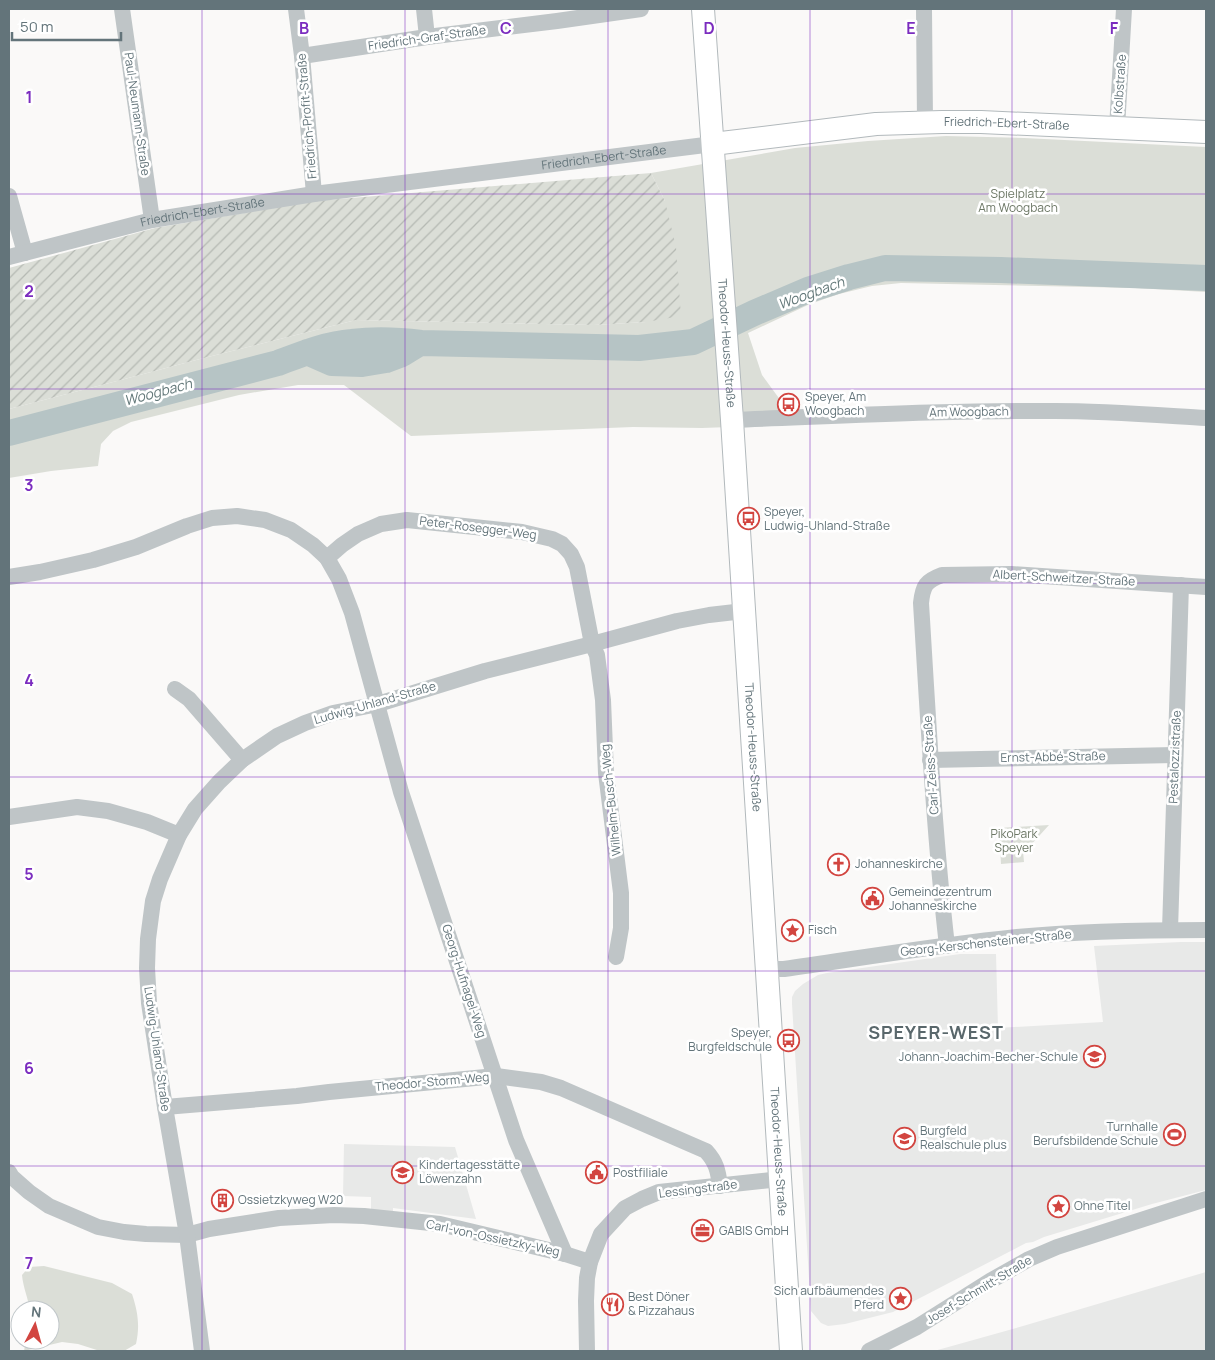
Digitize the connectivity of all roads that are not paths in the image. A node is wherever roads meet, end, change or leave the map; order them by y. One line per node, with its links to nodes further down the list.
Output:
1 (122, 9): 17 (street, Paul-Neumann-Straße)
2 (296, 9): 10 (street, Friedrich-Profit-Straße)
3 (424, 9): 9 (street)
4 (641, 9): 8 (street, Friedrich-Graf-Straße)
5 (703, 9): 14 (main road, Theodor-Heuss-Straße)
6 (924, 9): 11 (street)
7 (1124, 9): 12 (street, Kolbstraße)
8 (556, 15): 9 (street, Friedrich-Graf-Straße)
9 (427, 38): 10 (street, Friedrich-Graf-Straße)
10 (302, 56): 15 (street, Friedrich-Profit-Straße)
11 (925, 122): 12 (main road, Friedrich-Ebert-Straße); 14 (main road, Friedrich-Ebert-Straße)
12 (1117, 128): 13 (main road, Friedrich-Ebert-Straße)
13 (1206, 132)
14 (713, 144): 15 (street, Friedrich-Ebert-Straße); 21 (main road, Theodor-Heuss-Straße)
15 (314, 194): 17 (street, Friedrich-Ebert-Straße)
16 (9, 196): 18 (street)
17 (152, 220): 18 (street, Friedrich-Ebert-Straße)
18 (25, 253): 19 (street, Friedrich-Ebert-Straße)
19 (9, 258)
20 (1206, 418): 21 (street, Am Woogbach)
21 (732, 420): 27 (main road, Theodor-Heuss-Straße)
22 (327, 558): 23 (street, Georg-Hufnagel-Weg); 28 (street, Peter-Rosegger-Weg); 30 (street, Georg-Hufnagel-Weg)
23 (9, 577)
24 (925, 585): 25 (street, Albert-Schweitzer-Straße); 33 (street, Carl-Zeiss-Straße)
25 (1181, 585): 26 (street, Albert-Schweitzer-Straße); 31 (street, Pestalozzistraße)
26 (1206, 586)
27 (744, 611): 28 (street, Ludwig-Uhland-Straße); 40 (main road, Theodor-Heuss-Straße)
28 (592, 644): 30 (street, Ludwig-Uhland-Straße); 39 (street, Wilhelm-Busch-Weg)
29 (175, 689): 32 (street)
30 (378, 704): 32 (street, Ludwig-Uhland-Straße); 41 (street, Georg-Hufnagel-Weg)
31 (1175, 755): 33 (street, Ernst-Abbé-Straße); 36 (street, Pestalozzistraße)
32 (242, 760): 35 (street, Ludwig-Uhland-Straße)
33 (930, 760): 38 (street, Carl-Zeiss-Straße)
34 (9, 817): 35 (street)
35 (179, 835): 42 (street, Ludwig-Uhland-Straße)
36 (1170, 930): 37 (street, Georg-Kerschensteiner-Straße); 38 (street, Georg-Kerschensteiner-Straße)
37 (1206, 930)
38 (947, 946): 40 (street, Georg-Kerschensteiner-Straße)
39 (616, 957)
40 (767, 969): 44 (main road, Theodor-Heuss-Straße)
41 (496, 1076): 42 (street, Theodor-Storm-Weg); 45 (street, Theodor-Storm-Weg); 48 (street, Georg-Hufnagel-Weg)
42 (165, 1107): 47 (street, Ludwig-Uhland-Straße)
43 (9, 1172): 47 (street, Carl-von-Ossietzky-Weg)
44 (780, 1179): 45 (street, Lessingstraße); 52 (main road, Theodor-Heuss-Straße)
45 (720, 1186): 49 (street, Lessingstraße)
46 (1206, 1199): 53 (street, Josef-Schmitt-Straße)
47 (187, 1235): 48 (street, Carl-von-Ossietzky-Weg); 50 (street, Ludwig-Uhland-Straße)
48 (565, 1254): 49 (street, Carl-von-Ossietzky-Weg)
49 (590, 1262): 51 (street, Lessingstraße)
50 (202, 1351)
51 (587, 1351)
52 (791, 1351)
53 (869, 1351)

